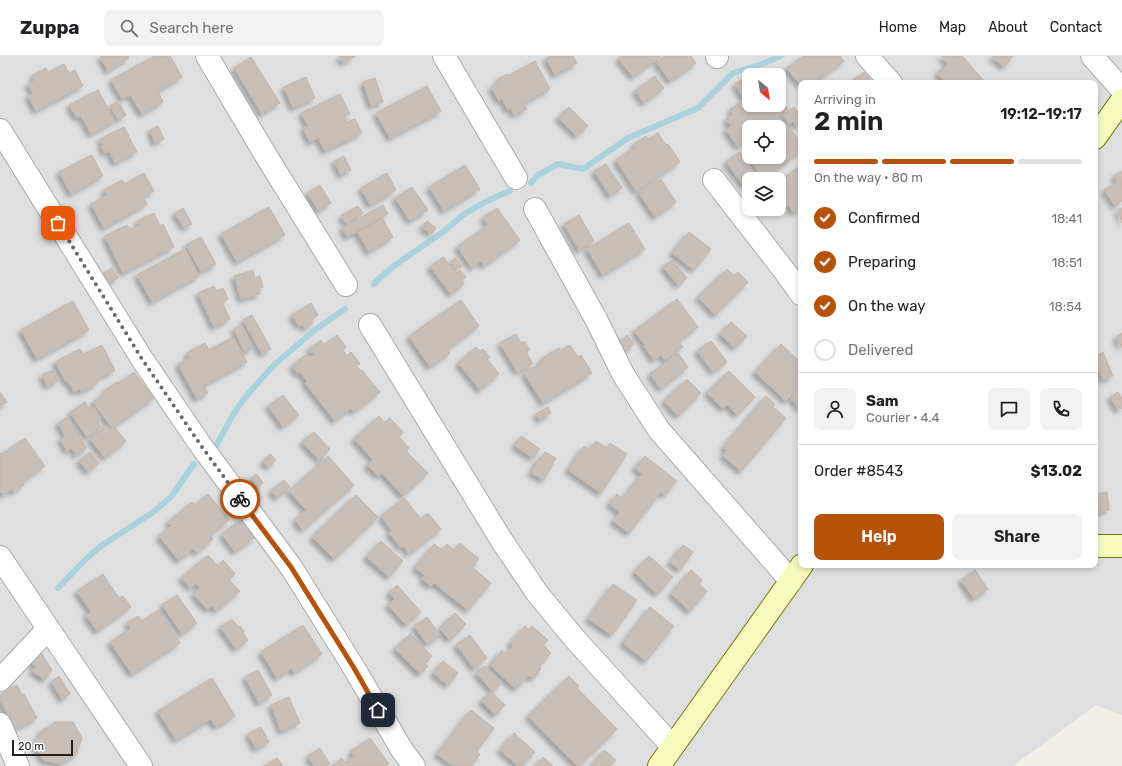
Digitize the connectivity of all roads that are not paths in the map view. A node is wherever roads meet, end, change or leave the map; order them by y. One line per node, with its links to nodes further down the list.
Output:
1 (207, 56): 13 (street)
2 (444, 56): 10 (street)
3 (867, 56): 5 (street)
4 (1092, 56): 6 (street)
5 (888, 80)
6 (1122, 90)
7 (1122, 100): 9 (street)
8 (0, 130): 26 (street)
9 (1098, 134)
10 (516, 178)
11 (714, 180): 14 (street)
12 (535, 209): 19 (street)
13 (346, 285)
14 (798, 290)
15 (370, 325): 23 (street)
16 (1098, 546): 17 (street)
17 (1122, 546)
18 (0, 557): 20 (street)
19 (796, 573): 23 (street)
20 (48, 629): 21 (street); 25 (street)
21 (0, 680)
22 (0, 724): 24 (street)
23 (672, 746): 27 (street)
24 (18, 766)
25 (141, 766)
26 (414, 766)
27 (659, 766)

